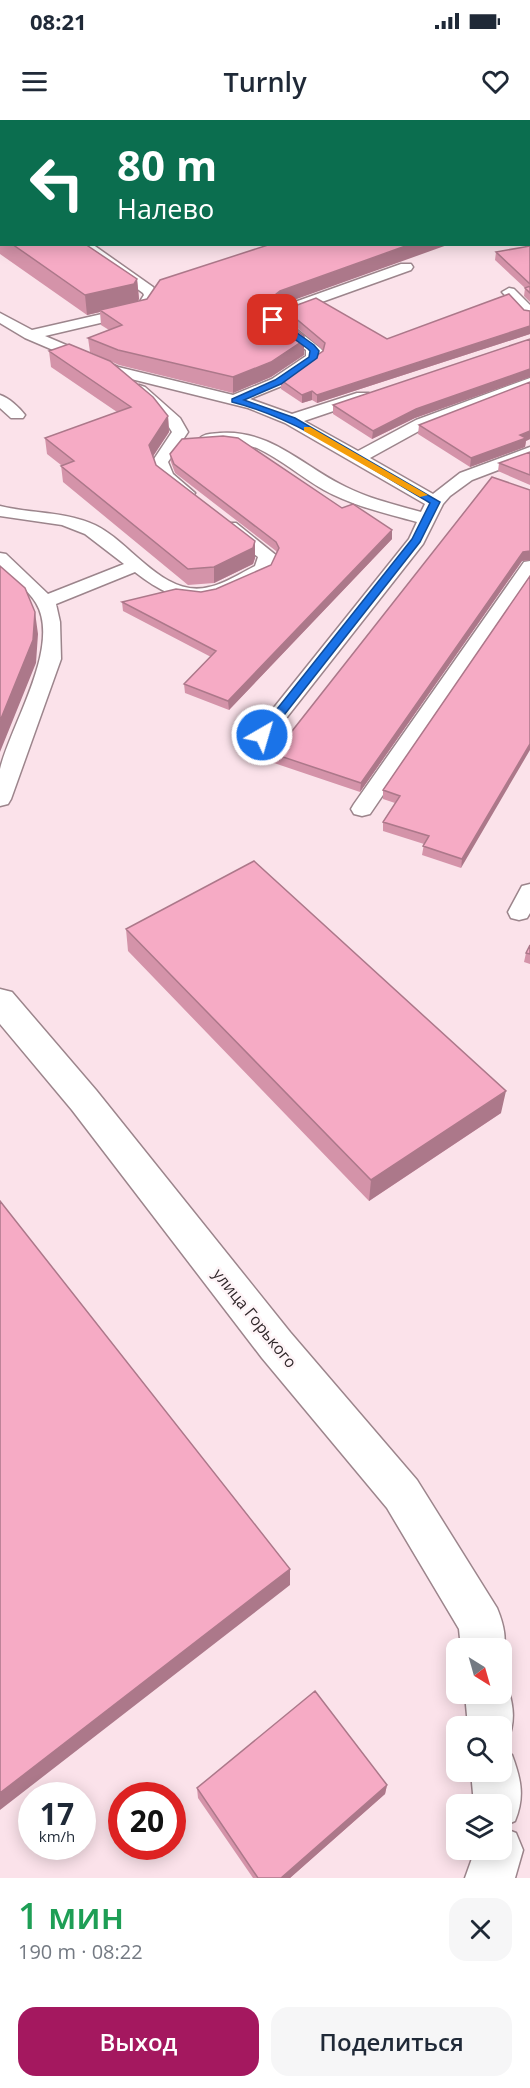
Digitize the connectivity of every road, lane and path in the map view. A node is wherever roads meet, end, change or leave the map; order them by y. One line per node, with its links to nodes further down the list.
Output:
1 (85, 246): 6 (lane)
2 (406, 267): 11 (lane)
3 (509, 292): 4 (lane)
4 (530, 314)
5 (0, 317): 6 (lane)
6 (30, 335): 7 (lane)
7 (114, 370): 11 (lane); 14 (lane)
8 (530, 383): 16 (lane)
9 (382, 389): 13 (lane)
10 (0, 400): 12 (lane)
11 (235, 400): 13 (lane)
12 (17, 414)
13 (291, 420): 16 (lane)
14 (178, 440): 19 (lane); 21 (lane)
15 (530, 452): 17 (lane)
16 (358, 459): 21 (lane)
17 (479, 472): 18 (lane); 21 (lane)
18 (499, 480)
19 (200, 503)
20 (0, 510): 24 (lane)
21 (431, 510): 27 (lane)
22 (218, 517): 24 (lane)
23 (0, 558): 26 (lane)
24 (137, 566): 26 (lane)
25 (530, 566): 29 (lane)
26 (45, 602): 28 (lane)
27 (262, 735)
28 (0, 800)
29 (362, 808)
30 (530, 892): 31 (lane)
31 (519, 912)
32 (0, 1001): 33 (street, улица Горького)
33 (482, 1638)
34 (496, 1860): 35 (street)
35 (490, 1878)

